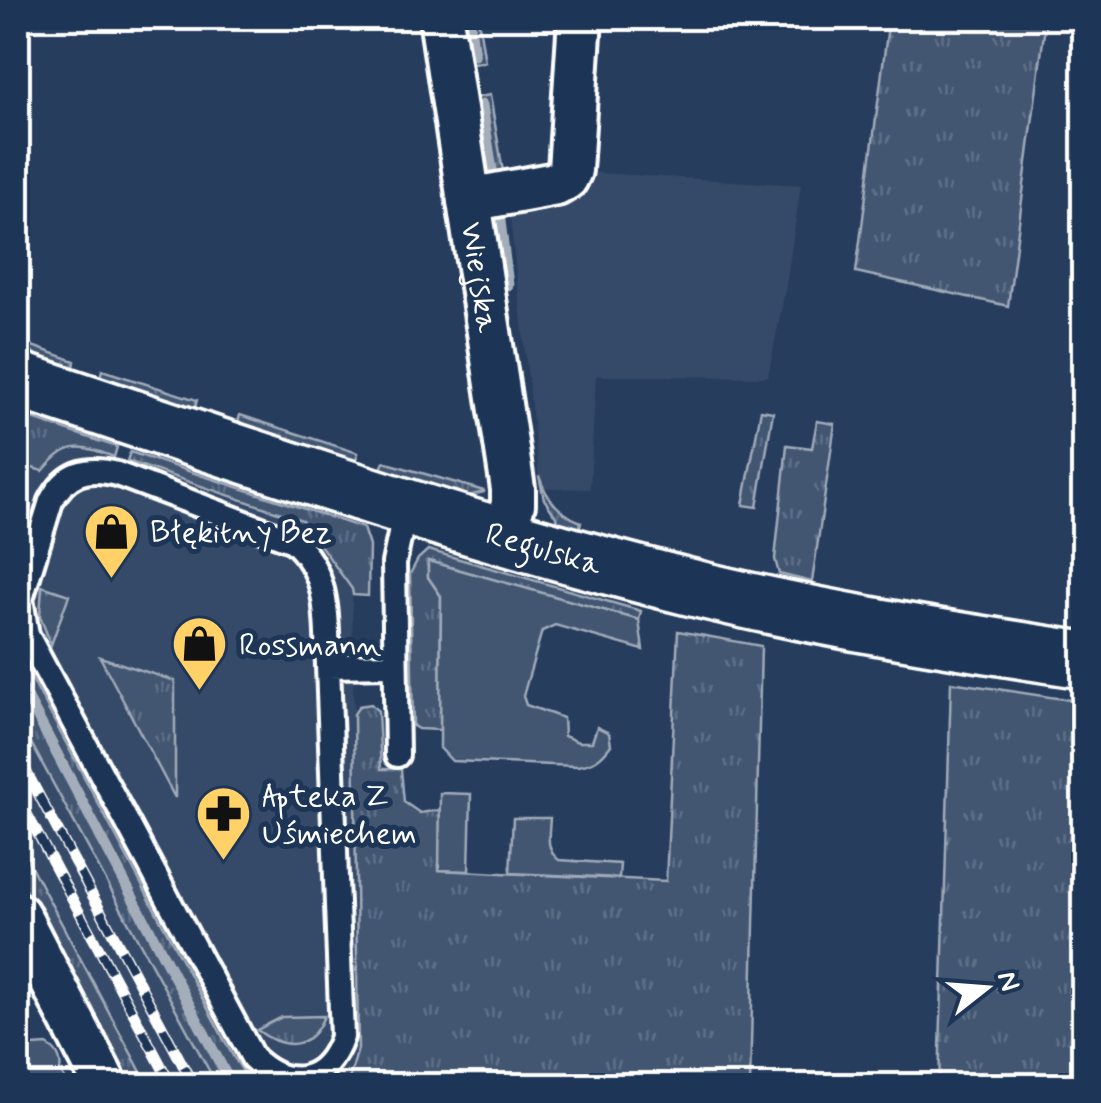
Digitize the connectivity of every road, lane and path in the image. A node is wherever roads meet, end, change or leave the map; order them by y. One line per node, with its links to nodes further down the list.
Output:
1 (441, 18): 3 (street, Wiejska)
2 (580, 18): 3 (street)
3 (469, 200): 6 (street, Wiejska)
4 (18, 380): 5 (street, Regulska)
5 (406, 506): 6 (street, Regulska); 8 (lane)
6 (503, 537): 7 (street, Regulska)
7 (1084, 660)
8 (395, 665): 9 (lane); 10 (lane)
9 (328, 666): 9 (lane)
10 (397, 755)
11 (18, 915): 12 (street)
12 (106, 1086)

